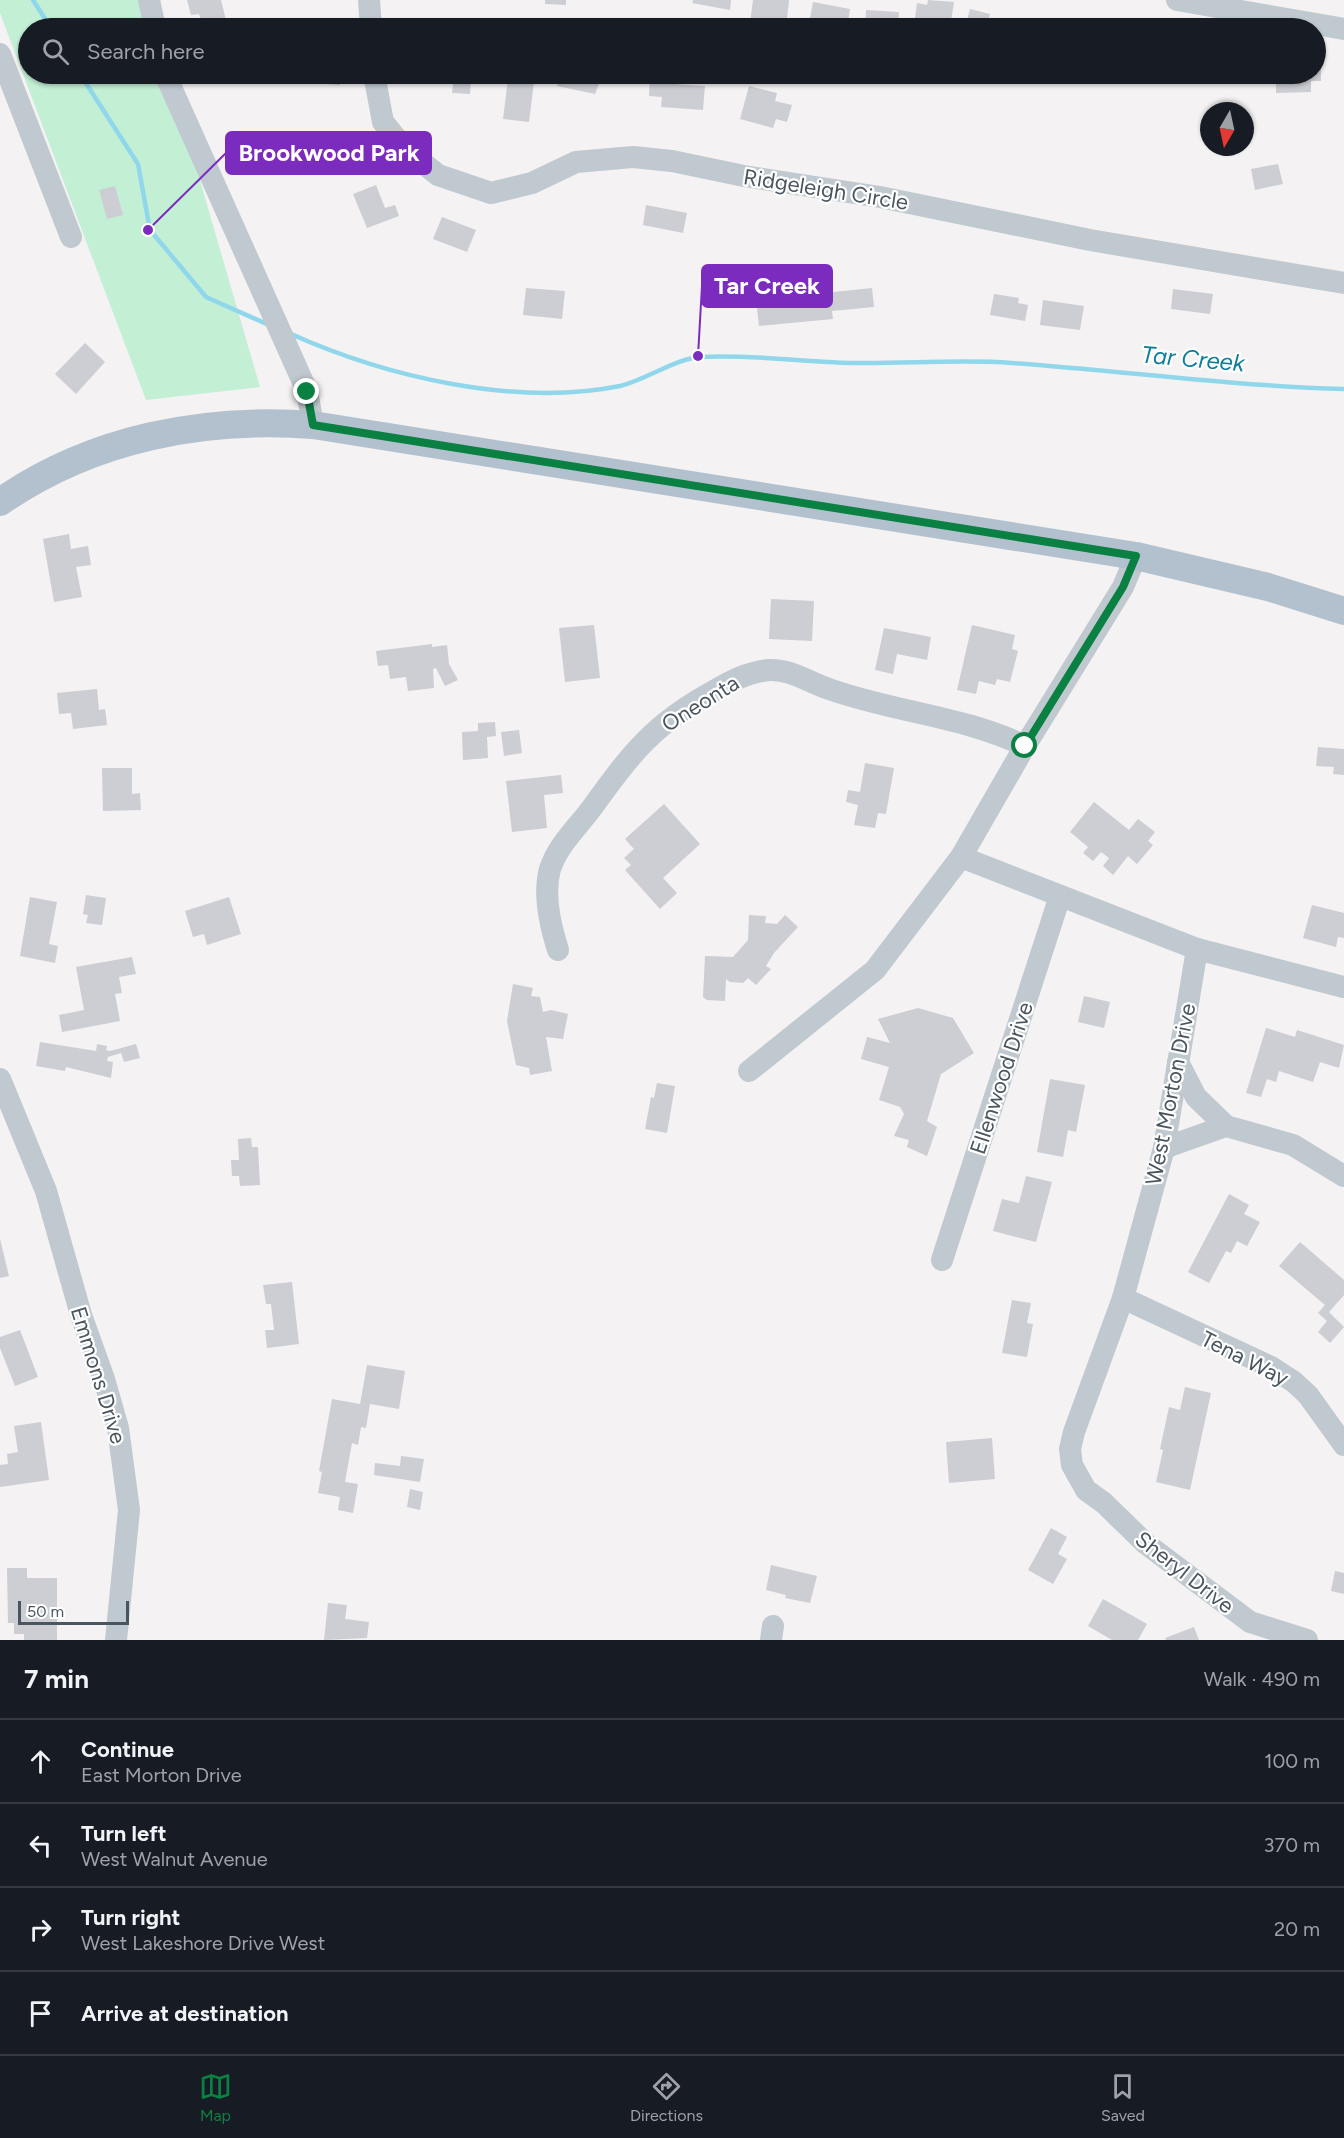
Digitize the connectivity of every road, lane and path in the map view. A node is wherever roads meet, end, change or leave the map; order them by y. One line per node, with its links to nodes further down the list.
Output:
1 (149, 0): 5 (street)
2 (369, 0): 6 (street)
3 (1177, 0): 4 (street)
4 (1237, 4): 7 (street)
5 (153, 18)
6 (370, 18)
7 (1297, 18)
8 (1326, 25): 9 (street)
9 (1344, 29)
10 (0, 54): 13 (street)
11 (169, 84): 15 (street)
12 (376, 84): 14 (street, Ridgeleigh Circle)
13 (70, 237)
14 (1344, 283)
15 (313, 425): 16 (main road); 17 (main road)
16 (0, 502)
17 (1136, 556): 18 (main road); 19 (street)
18 (1344, 610)
19 (1025, 746): 20 (street); 23 (street, Oneonta)
20 (961, 857): 21 (street); 26 (street)
21 (1060, 896): 22 (street); 32 (street, Ellenwood Drive)
22 (1197, 948): 24 (street); 25 (street, West Morton Drive)
23 (558, 950)
24 (1344, 987)
25 (1178, 1062): 29 (street); 30 (street, West Morton Drive)
26 (749, 1071)
27 (0, 1079): 28 (street, Emmons Drive)
28 (8, 1117): 37 (street, Emmons Drive)
29 (1226, 1126): 30 (street); 31 (street)
30 (1164, 1148): 33 (street, West Morton Drive)
31 (1344, 1176)
32 (942, 1260)
33 (1123, 1298): 34 (street, Tena Way); 35 (street, West Morton Drive)
34 (1344, 1445)
35 (1078, 1480): 36 (street, Sheryl Drive)
36 (1250, 1631): 38 (street, Sheryl Drive)
37 (116, 1640)
38 (1307, 1640)

